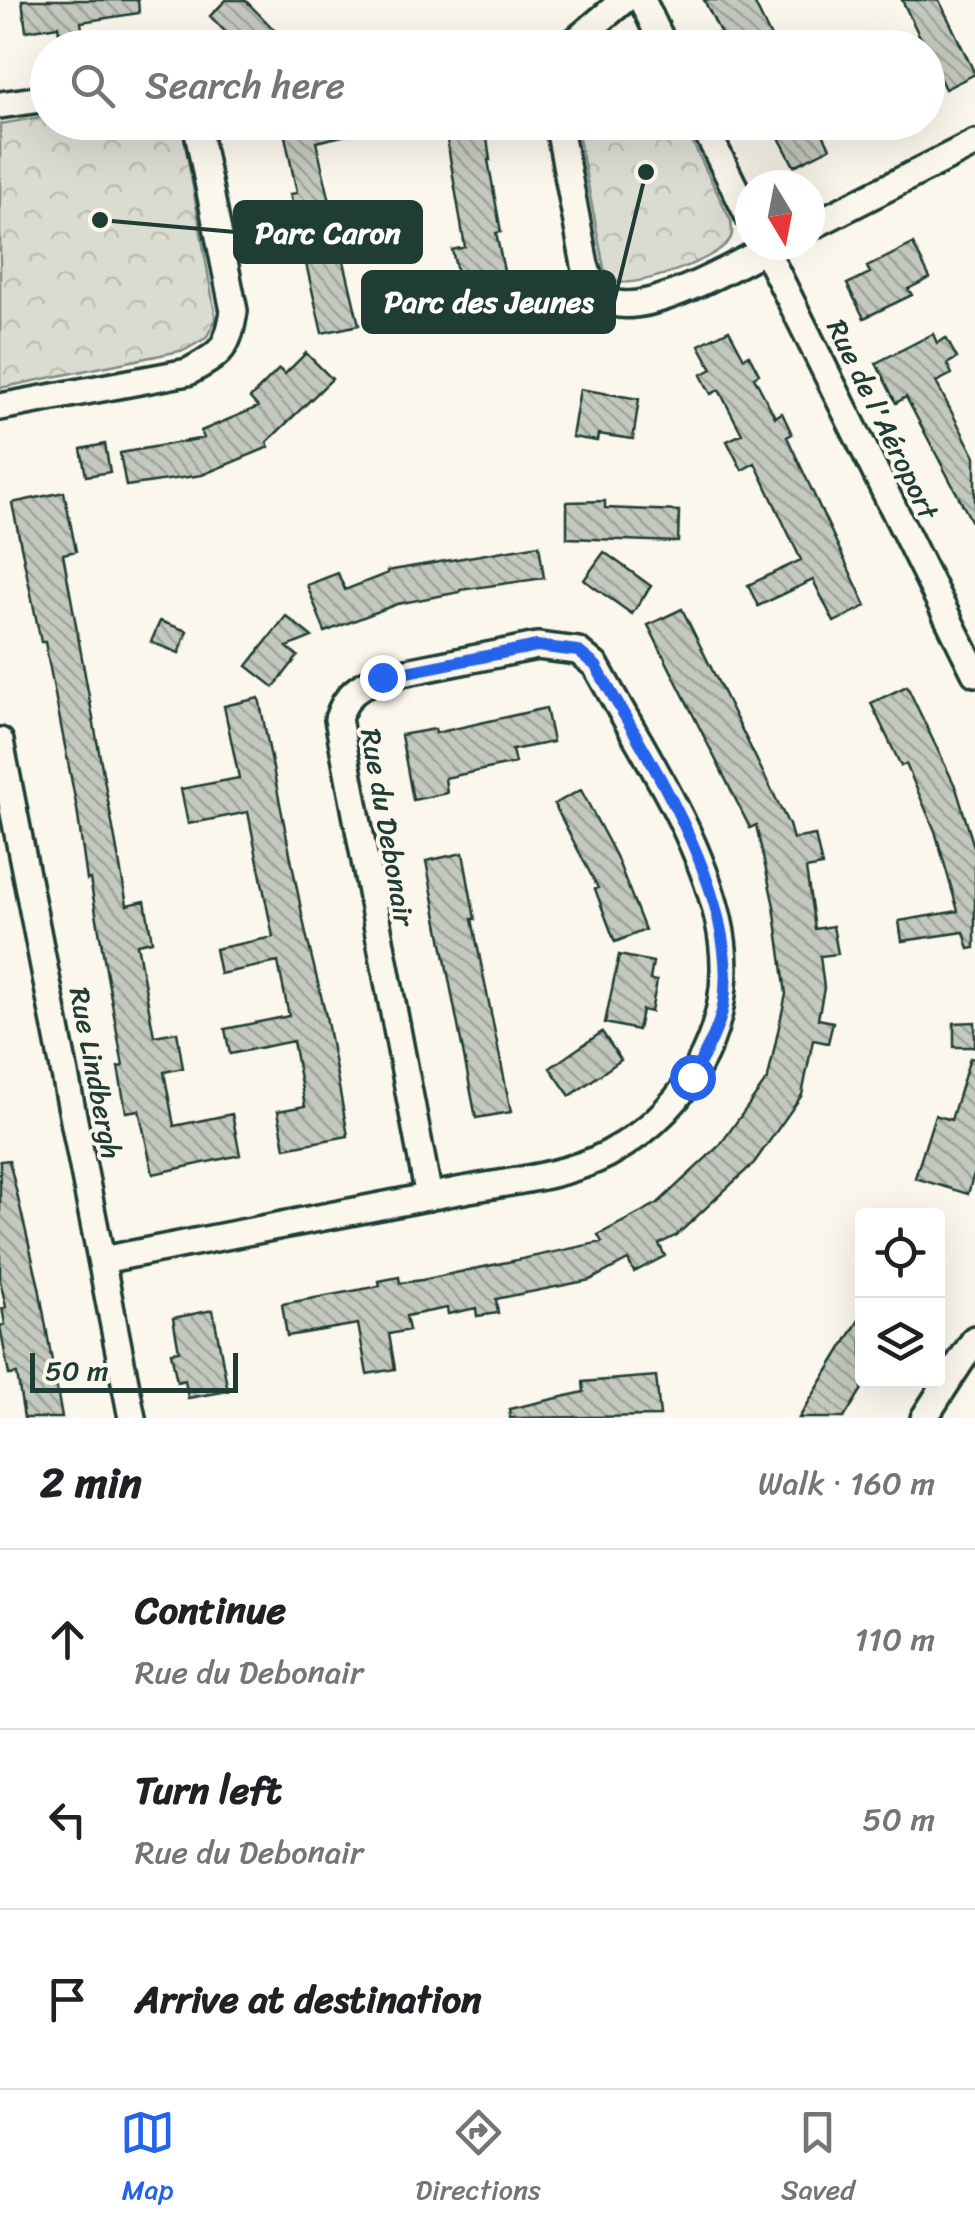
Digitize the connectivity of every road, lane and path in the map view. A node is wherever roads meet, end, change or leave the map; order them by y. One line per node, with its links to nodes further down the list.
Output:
1 (624, 0): 3 (street)
2 (642, 0): 4 (street)
3 (588, 30)
4 (656, 30)
5 (30, 101): 6 (street)
6 (0, 106)
7 (200, 140): 15 (street)
8 (561, 140): 13 (street)
9 (711, 140): 11 (street)
10 (975, 144): 12 (street)
11 (735, 189)
12 (825, 219)
13 (739, 260)
14 (774, 260): 16 (street, Rue de l'Aéroport)
15 (0, 407)
16 (975, 673)
17 (0, 740): 18 (street, Rue Lindbergh)
18 (3, 773): 20 (street, Rue Lindbergh)
19 (429, 1197): 19 (street, Rue du Debonair); 20 (street, Rue du Debonair)
20 (102, 1260): 22 (street, Rue Lindbergh)
21 (975, 1339): 23 (street)
22 (132, 1418)
23 (924, 1418)

